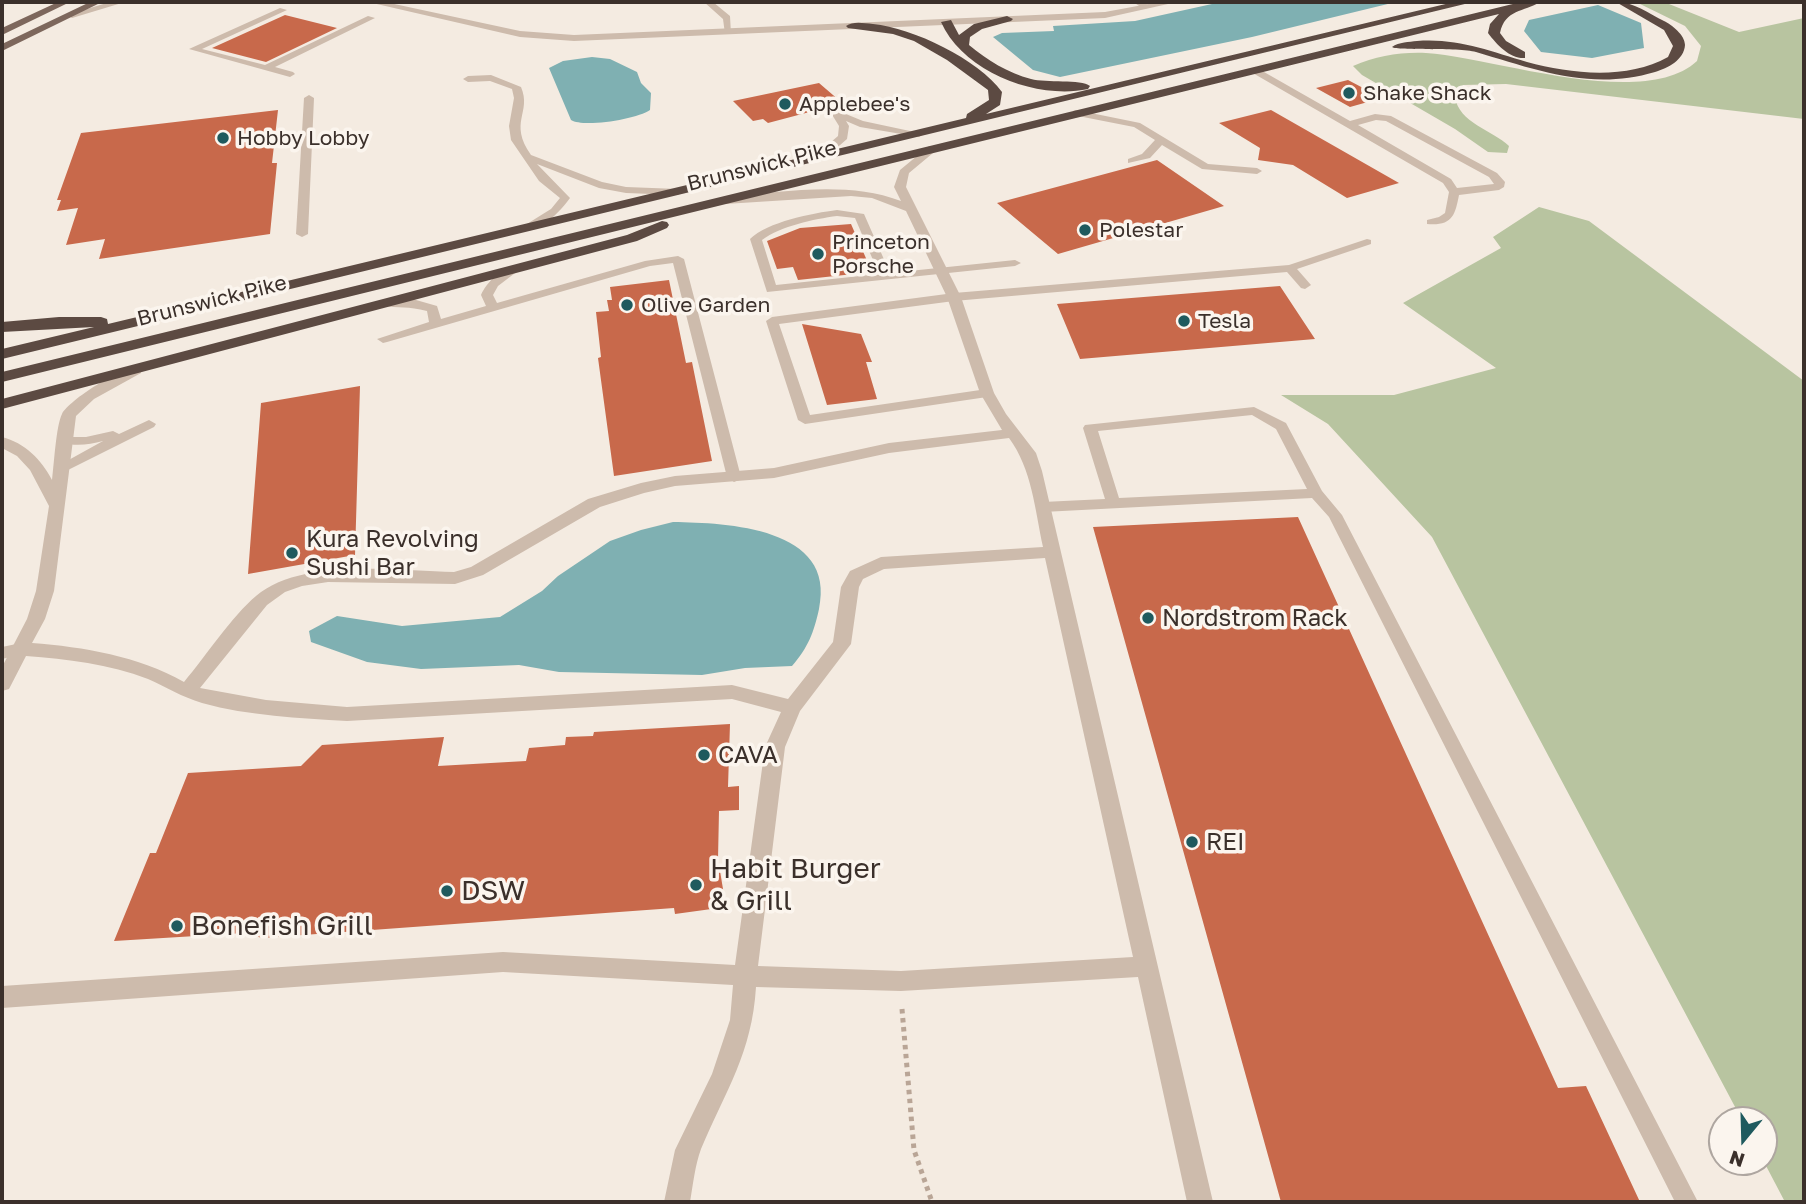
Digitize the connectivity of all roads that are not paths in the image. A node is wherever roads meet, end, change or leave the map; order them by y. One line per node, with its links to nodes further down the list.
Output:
1 (65, 2): 19 (main road)
2 (97, 2): 13 (main road)
3 (120, 2): 13 (street)
4 (373, 2): 20 (street)
5 (708, 2): 20 (lane)
6 (1172, 2): 10 (street)
7 (1467, 2): 30 (highway, Brunswick Pike)
8 (1534, 2): 11 (highway, Brunswick Pike)
9 (1620, 2): 28 (highway)
10 (1142, 4): 15 (street)
11 (1510, 8): 24 (highway, Brunswick Pike); 28 (highway)
12 (283, 10): 25 (lane)
13 (72, 15): 22 (main road)
14 (371, 19): 25 (lane)
15 (1007, 19): 17 (street); 21 (highway)
16 (929, 22): 17 (street); 18 (street); 23 (highway)
17 (947, 22): 21 (highway)
18 (852, 26): 20 (street); 23 (highway)
19 (2, 32)
20 (729, 32)
21 (963, 47): 30 (highway)
22 (2, 48)
23 (941, 51): 34 (highway)
24 (1333, 51): 26 (highway, Brunswick Pike); 28 (highway)
25 (266, 68): 27 (lane)
26 (1254, 70): 32 (highway, Brunswick Pike); 33 (lane)
27 (290, 74)
28 (1608, 75)
29 (468, 79): 38 (lane)
30 (1140, 82): 34 (highway, Brunswick Pike)
31 (309, 98): 50 (lane)
32 (1076, 113): 36 (lane); 37 (highway, Brunswick Pike)
33 (1352, 124): 45 (lane); 45 (lane)
34 (943, 128): 35 (highway, Brunswick Pike)
35 (919, 134): 39 (highway, Brunswick Pike); 39 (lane)
36 (1161, 140): 40 (lane); 42 (lane)
37 (933, 148): 46 (highway, Brunswick Pike); 47 (street)
38 (530, 158): 41 (lane); 43 (lane)
39 (820, 158): 44 (highway, Brunswick Pike)
40 (1132, 161)
41 (560, 170): 43 (lane); 44 (lane)
42 (1257, 171)
43 (542, 180): 49 (lane)
44 (678, 192): 49 (highway, Brunswick Pike)
45 (1454, 192): 48 (lane)
46 (719, 201): 47 (street); 54 (highway); 68 (highway, Brunswick Pike)
47 (911, 209): 55 (street)
48 (1431, 222)
49 (526, 229): 61 (highway, Brunswick Pike)
50 (302, 234)
51 (1367, 242): 53 (lane)
52 (1015, 263): 55 (lane)
53 (1290, 268): 57 (lane); 58 (lane)
54 (513, 270): 59 (highway); 60 (lane)
55 (941, 270): 56 (lane); 58 (street)
56 (886, 276): 56 (lane)
57 (1306, 285)
58 (954, 297): 69 (street); 69 (lane)
59 (386, 303): 62 (lane); 67 (highway)
60 (492, 306): 62 (lane); 75 (lane)
61 (137, 322): 63 (highway); 65 (highway); 66 (highway, Brunswick Pike)
62 (435, 323): 64 (lane)
63 (2, 327)
64 (383, 339)
65 (2, 340)
66 (2, 354)
67 (136, 370): 70 (highway); 72 (street)
68 (2, 377)
69 (986, 393): 71 (street)
70 (2, 404)
71 (1013, 433): 75 (street); 79 (street)
72 (66, 440): 74 (street); 74 (lane)
73 (2, 442): 78 (street)
74 (62, 467): 78 (street)
75 (734, 477): 84 (street)
76 (1316, 494): 77 (lane); 77 (lane); 91 (lane)
77 (1113, 502): 79 (lane)
78 (56, 505): 81 (street)
79 (1043, 507): 80 (street)
80 (1053, 552): 85 (street); 86 (street)
81 (21, 649): 82 (lane); 83 (street); 84 (street)
82 (2, 653)
83 (2, 684)
84 (187, 691): 85 (street)
85 (792, 708): 87 (street)
86 (1148, 966): 87 (street); 90 (street)
87 (745, 976): 88 (street); 89 (street)
88 (2, 997)
89 (677, 1202)
90 (1200, 1202)
91 (1687, 1202)

